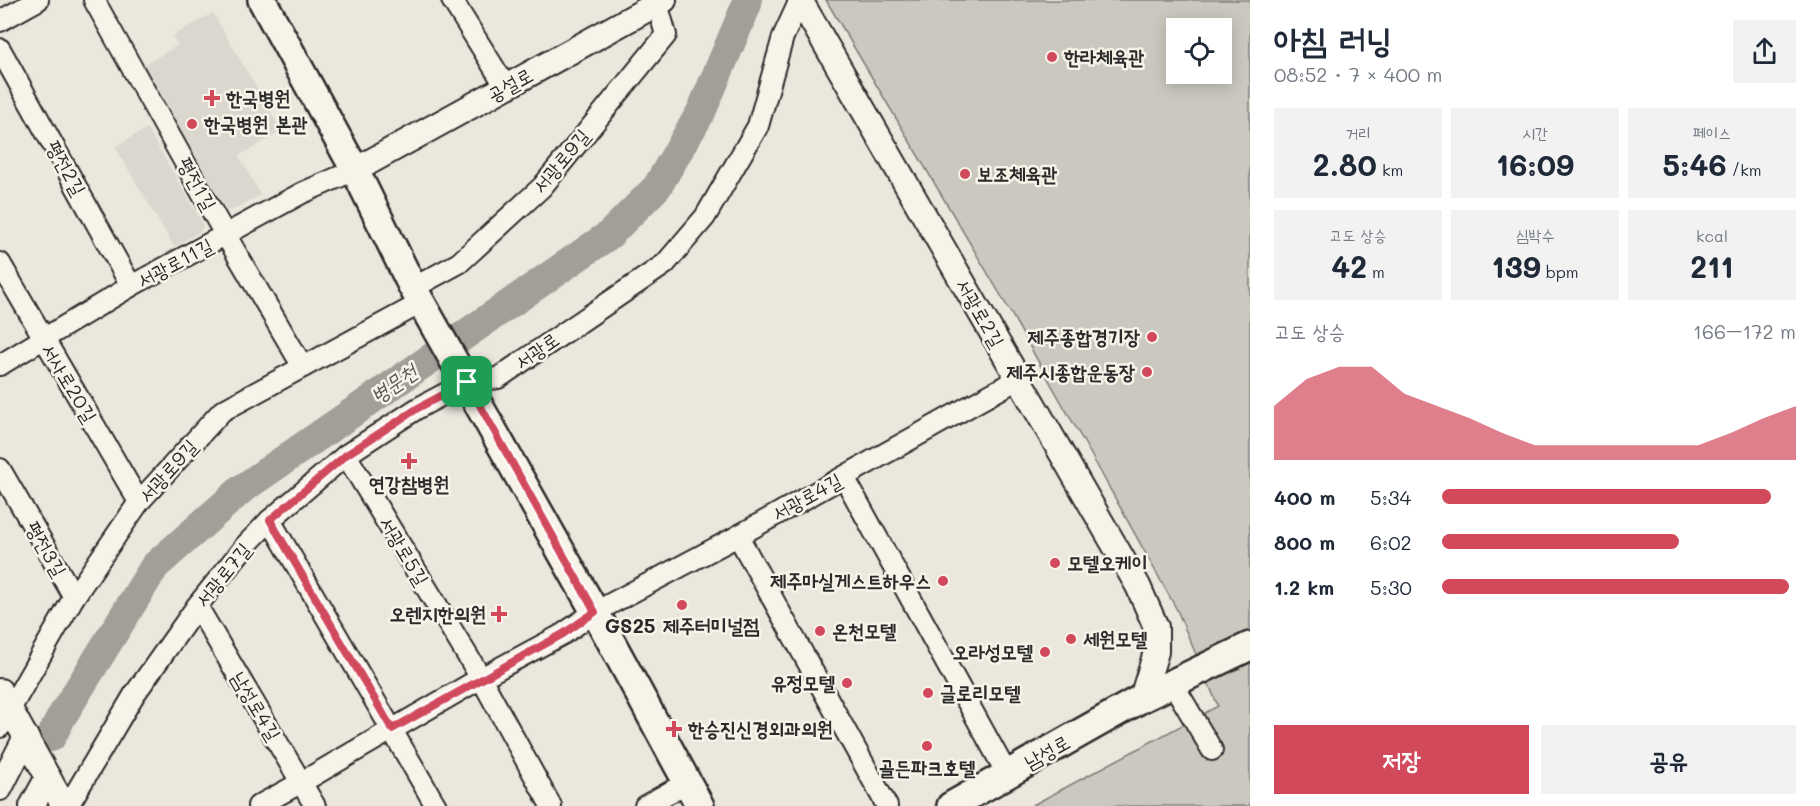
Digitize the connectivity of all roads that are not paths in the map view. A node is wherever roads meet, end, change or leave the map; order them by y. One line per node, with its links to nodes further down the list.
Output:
1 (38, 0): 7 (street)
2 (94, 0): 11 (street, 평전1길)
3 (262, 0): 10 (main road)
4 (452, 0): 9 (street)
5 (800, 0): 18 (street, 서광로2길); 19 (street, 서광로)
6 (661, 2): 9 (street, 공설로); 14 (street, 서광로9길)
7 (0, 21)
8 (0, 49): 13 (street, 평전2길)
9 (506, 87): 10 (street, 공설로)
10 (355, 170): 11 (street, 서광로11길); 14 (main road)
11 (226, 236): 13 (street, 서광로11길); 17 (street, 평전1길)
12 (0, 263): 15 (street, 서사로20길)
13 (132, 286): 15 (street, 서광로11길)
14 (422, 305): 17 (street, 서광로9길); 19 (main road)
15 (44, 340): 16 (street, 서광로11길); 23 (street, 서사로20길)
16 (0, 365)
17 (303, 367): 23 (street, 서광로9길)
18 (1017, 379): 22 (street, 서광로4길); 32 (street, 서광로2길)
19 (467, 382): 20 (street, 서광로7길); 28 (main road)
20 (346, 455): 24 (street, 서광로7길); 30 (street, 서광로5길)
21 (0, 469): 26 (street, 평전3길)
22 (844, 477): 25 (street, 서광로4길); 37 (street)
23 (139, 502): 26 (street, 서광로9길)
24 (270, 520): 27 (street, 서광로7길); 34 (street)
25 (738, 536): 28 (street, 서광로4길); 49 (street)
26 (74, 597): 33 (street, 서광로9길)
27 (197, 606): 39 (street, 남성로4길); 43 (street, 서광로7길)
28 (595, 612): 30 (street); 41 (main road)
29 (1250, 646): 31 (main road, 남성로)
30 (481, 678): 34 (street); 47 (street, 서광로5길)
31 (1173, 684): 32 (main road, 남성로); 36 (street)
32 (1142, 698): 37 (main road, 남성로)
33 (3, 709): 35 (street)
34 (392, 729): 39 (street); 46 (street)
35 (26, 737): 38 (street); 40 (street)
36 (1212, 750)
37 (1007, 774): 50 (main road, 남성로)
38 (48, 777): 42 (street); 43 (street)
39 (302, 783): 44 (street); 45 (street, 남성로4길)
40 (0, 788)
41 (694, 794): 48 (street)
42 (32, 806)
43 (66, 806)
44 (258, 806)
45 (315, 806)
46 (436, 806)
47 (551, 806)
48 (645, 806)
49 (887, 806)
50 (951, 806)

